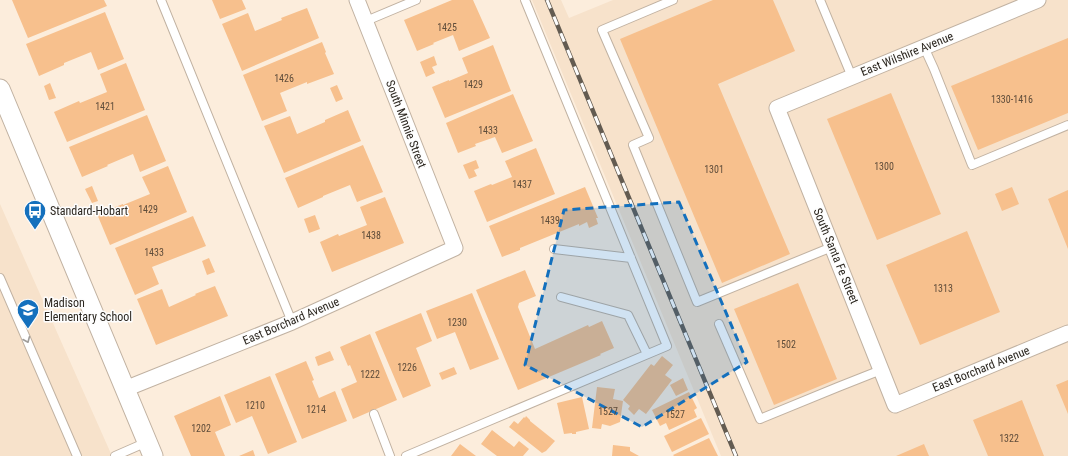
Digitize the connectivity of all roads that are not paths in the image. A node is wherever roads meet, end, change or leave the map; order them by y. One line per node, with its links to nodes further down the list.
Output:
1 (161, 0): 21 (lane)
2 (357, 0): 8 (street, South Minnie Street)
3 (416, 0): 8 (lane)
4 (525, 0): 18 (lane)
5 (673, 0): 15 (lane)
6 (820, 0): 10 (lane)
7 (1038, 0): 9 (street, East Wilshire Avenue)
8 (366, 21): 16 (street, South Minnie Street)
9 (924, 47): 10 (street, East Wilshire Avenue); 13 (lane)
10 (852, 77): 12 (street, East Wilshire Avenue)
11 (0, 89): 14 (street)
12 (777, 108): 15 (street, South Santa Fe Street)
13 (1068, 125)
14 (8, 129): 26 (street)
15 (832, 247): 25 (street, South Santa Fe Street)
16 (455, 248): 21 (street, East Borchard Avenue)
17 (554, 249): 18 (lane)
18 (631, 258): 24 (lane)
19 (0, 278): 30 (lane, one-way to 30)
20 (561, 297): 24 (lane)
21 (292, 322): 26 (street, East Borchard Avenue)
22 (719, 324): 25 (lane)
23 (1068, 333): 27 (street, East Borchard Avenue)
24 (647, 354): 33 (lane)
25 (881, 370): 27 (street, South Santa Fe Street)
26 (125, 389): 29 (street)
27 (895, 405)
28 (374, 414): 32 (lane)
29 (150, 449): 31 (lane)
30 (77, 456)
31 (116, 456)
32 (390, 456)
33 (406, 456)

